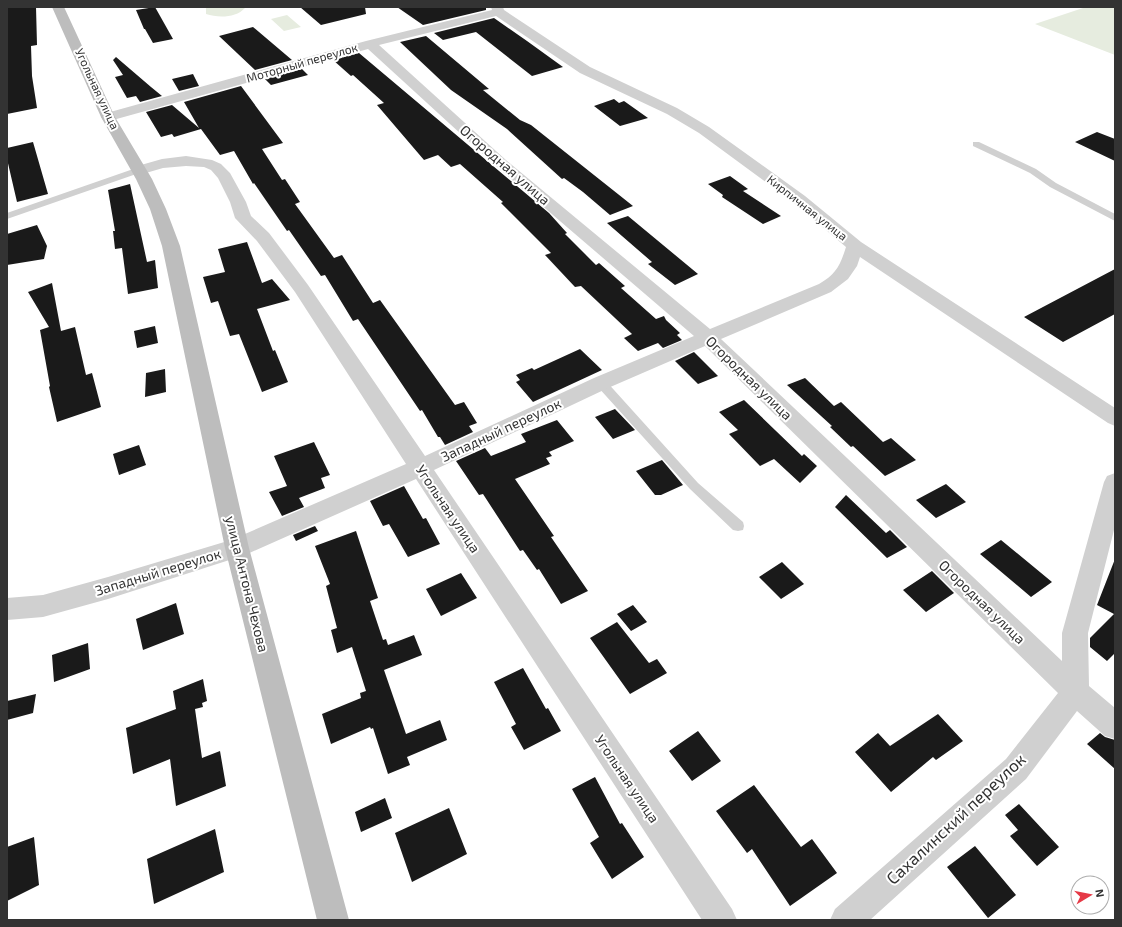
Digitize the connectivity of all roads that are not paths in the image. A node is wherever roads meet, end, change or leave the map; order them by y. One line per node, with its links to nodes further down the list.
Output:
1 (58, 7): 4 (street, Угольная улица)
2 (498, 10): 3 (street, Моторный переулок); 10 (street, Кирпичная улица)
3 (370, 44): 4 (street, Моторный переулок); 11 (street, Огородная улица)
4 (108, 117): 6 (street, Угольная улица)
5 (976, 144): 8 (lane)
6 (139, 170): 7 (lane); 9 (street, Угольная улица); 14 (street, Угольная улица)
7 (7, 216)
8 (1115, 218)
9 (172, 246): 18 (street, улица Антона Чехова)
10 (855, 246): 11 (street, Западный переулок); 13 (street, Кирпичная улица)
11 (707, 337): 12 (street, Западный переулок); 20 (street, Огородная улица)
12 (601, 383): 14 (street, Западный переулок); 16 (lane)
13 (1115, 418)
14 (421, 467): 18 (street, Западный переулок); 23 (street, Угольная улица)
15 (1115, 482): 17 (street)
16 (738, 526)
17 (1109, 529): 20 (street)
18 (237, 548): 19 (street, Западный переулок); 22 (street, улица Антона Чехова)
19 (7, 608)
20 (1075, 692): 21 (street, Огородная улица); 24 (street, Сахалинский переулок)
21 (1115, 726)
22 (333, 920)
23 (721, 920)
24 (846, 920)

